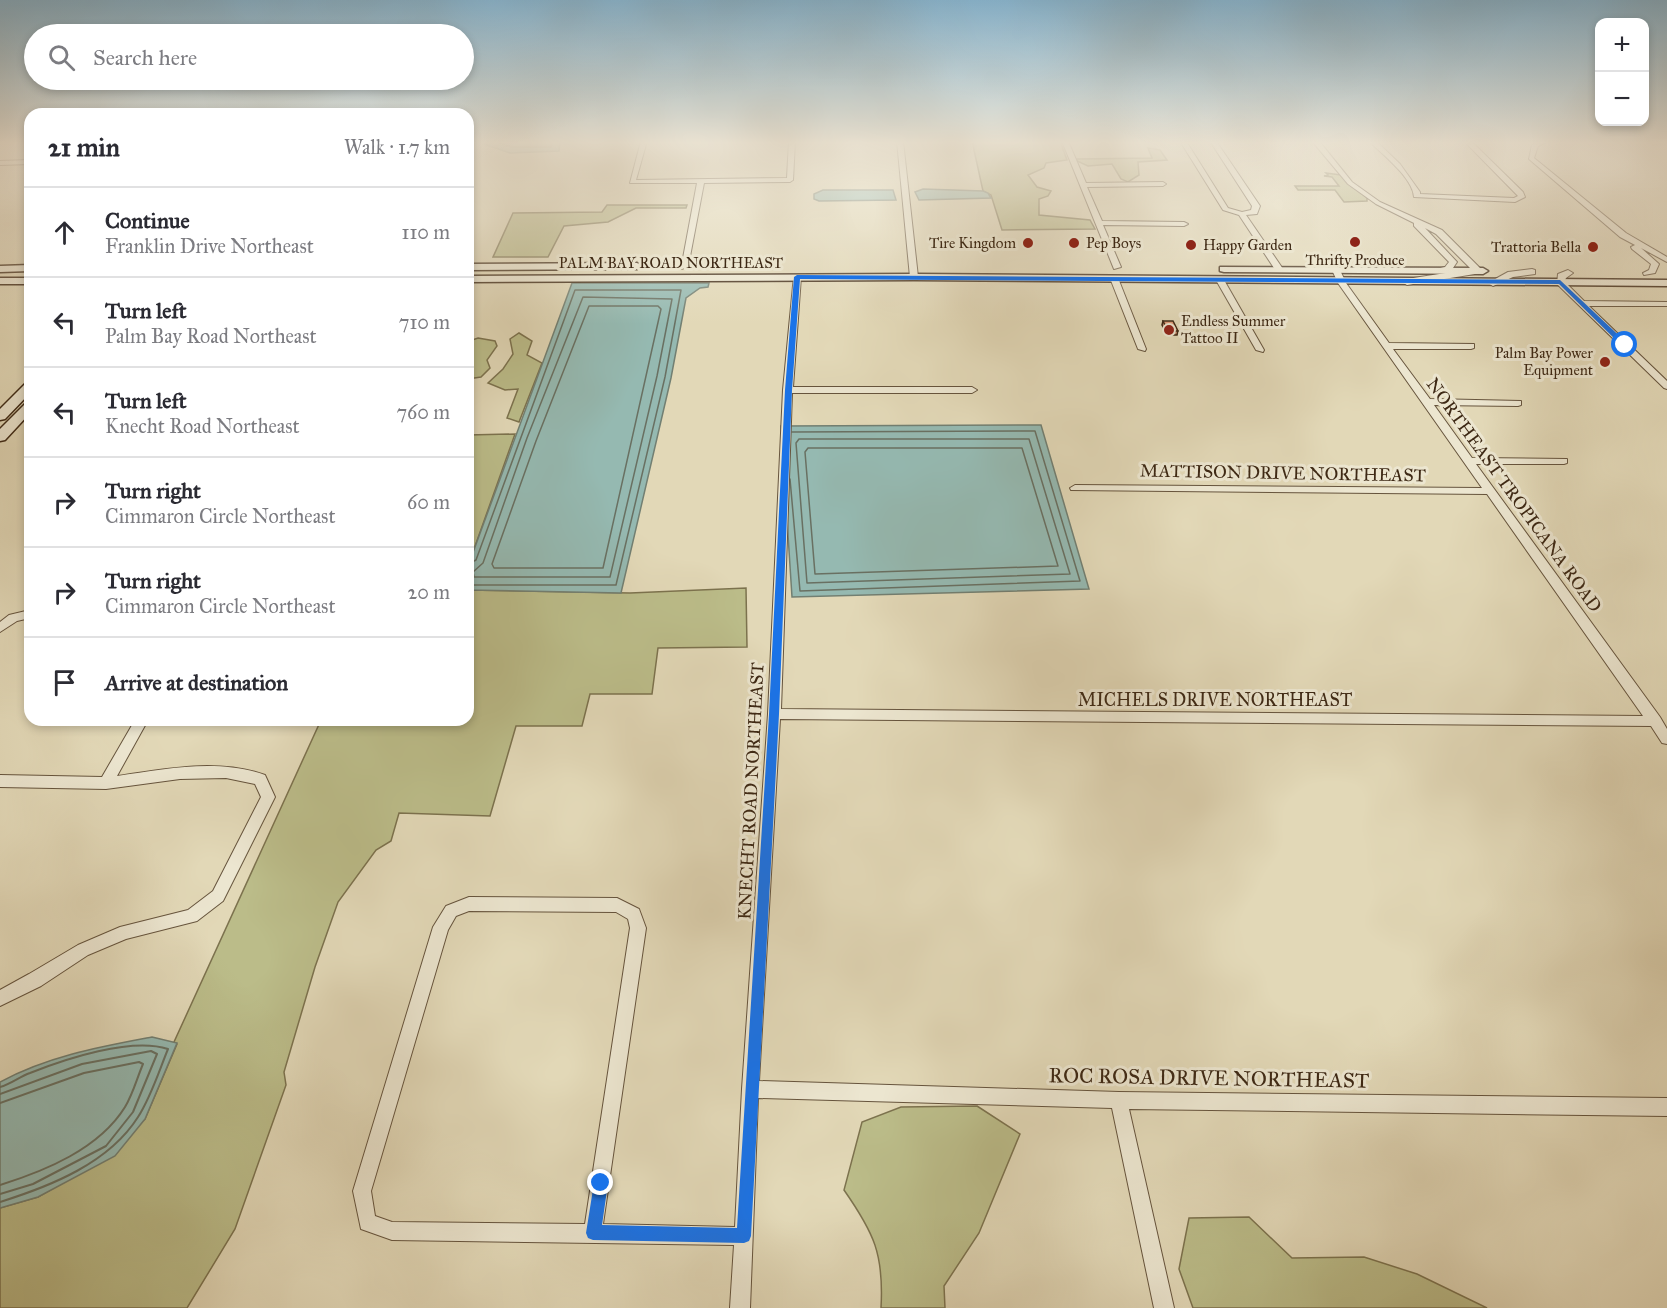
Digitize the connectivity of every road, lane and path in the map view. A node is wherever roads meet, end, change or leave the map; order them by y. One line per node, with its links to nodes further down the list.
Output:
1 (696, 202): 18 (street)
2 (906, 202): 26 (street)
3 (1090, 202): 12 (street)
4 (1219, 202): 10 (street)
5 (1253, 202): 10 (street)
6 (1377, 202): 9 (street)
7 (1442, 202): 9 (street)
8 (1584, 202): 14 (street)
9 (1407, 203): 11 (street)
10 (1242, 214): 22 (street)
11 (1412, 219): 24 (street); 25 (street)
12 (1099, 224): 13 (street); 28 (street)
13 (1184, 224)
14 (1623, 235): 15 (street); 30 (street)
15 (1667, 260)
16 (624, 266): 17 (main road, PALM BAY ROAD NORTHEAST); 18 (main road, PALM BAY ROAD NORTHEAST); 34 (main road)
17 (474, 267)
18 (684, 267): 19 (main road, PALM BAY ROAD NORTHEAST)
19 (782, 267): 26 (main road, PALM BAY ROAD NORTHEAST); 32 (main road)
20 (24, 268): 21 (main road)
21 (0, 269)
22 (1279, 269): 23 (main road); 28 (main road)
23 (1336, 270): 24 (main road); 39 (street, NORTHEAST TROPICANA ROAD)
24 (1439, 271): 25 (main road)
25 (1479, 271): 27 (main road); 40 (street)
26 (913, 272): 28 (main road, PALM BAY ROAD NORTHEAST); 28 (main road, PALM BAY ROAD NORTHEAST); 33 (main road, PALM BAY ROAD NORTHEAST)
27 (1532, 272): 29 (main road); 42 (street)
28 (1115, 273): 36 (main road, PALM BAY ROAD NORTHEAST); 48 (street)
29 (1568, 273): 30 (main road); 41 (street)
30 (1647, 273): 31 (main road)
31 (1667, 273)
32 (759, 277): 33 (main road, PALM BAY ROAD NORTHEAST); 34 (main road, PALM BAY ROAD NORTHEAST)
33 (797, 277): 51 (street, KNECHT ROAD NORTHEAST)
34 (591, 278): 35 (main road, PALM BAY ROAD NORTHEAST)
35 (474, 279)
36 (1220, 280): 39 (main road, PALM BAY ROAD NORTHEAST); 49 (street)
37 (0, 281): 38 (main road)
38 (24, 281)
39 (1341, 282): 40 (main road, PALM BAY ROAD NORTHEAST); 46 (street, NORTHEAST TROPICANA ROAD)
40 (1407, 282): 42 (main road, PALM BAY ROAD NORTHEAST)
41 (1560, 282): 42 (main road, PALM BAY ROAD NORTHEAST); 43 (main road, PALM BAY ROAD NORTHEAST); 44 (street)
42 (1493, 283)
43 (1667, 283)
44 (1581, 303): 45 (street); 50 (street)
45 (1667, 304)
46 (1386, 346): 47 (street); 54 (street, NORTHEAST TROPICANA ROAD)
47 (1471, 346)
48 (1142, 349)
49 (1260, 350)
50 (1667, 386)
51 (788, 390): 52 (street); 66 (street, KNECHT ROAD NORTHEAST)
52 (972, 390)
53 (24, 392): 56 (main road)
54 (1427, 402): 55 (street); 61 (street, NORTHEAST TROPICANA ROAD)
55 (1518, 403)
56 (4, 412): 58 (main road)
57 (24, 412): 59 (main road)
58 (0, 430)
59 (0, 437)
60 (1564, 460): 61 (street)
61 (1470, 461): 63 (street, NORTHEAST TROPICANA ROAD)
62 (1075, 488): 63 (street, MATTISON DRIVE NORTHEAST)
63 (1491, 491): 67 (street, NORTHEAST TROPICANA ROAD)
64 (24, 615): 65 (street)
65 (0, 628)
66 (774, 714): 67 (street, MICHELS DRIVE NORTHEAST); 73 (street, KNECHT ROAD NORTHEAST)
67 (1655, 721): 69 (street, NORTHEAST TROPICANA ROAD)
68 (139, 726): 71 (street)
69 (1667, 739)
70 (0, 781): 71 (street)
71 (106, 783): 72 (street)
72 (0, 998)
73 (750, 1089): 74 (street, ROC ROSA DRIVE NORTHEAST); 77 (street, KNECHT ROAD NORTHEAST)
74 (1119, 1100): 75 (street, ROC ROSA DRIVE NORTHEAST); 79 (street)
75 (1667, 1107)
76 (593, 1233): 76 (street); 77 (street)
77 (744, 1236): 78 (street, KNECHT ROAD NORTHEAST)
78 (740, 1308)
79 (1164, 1308)

